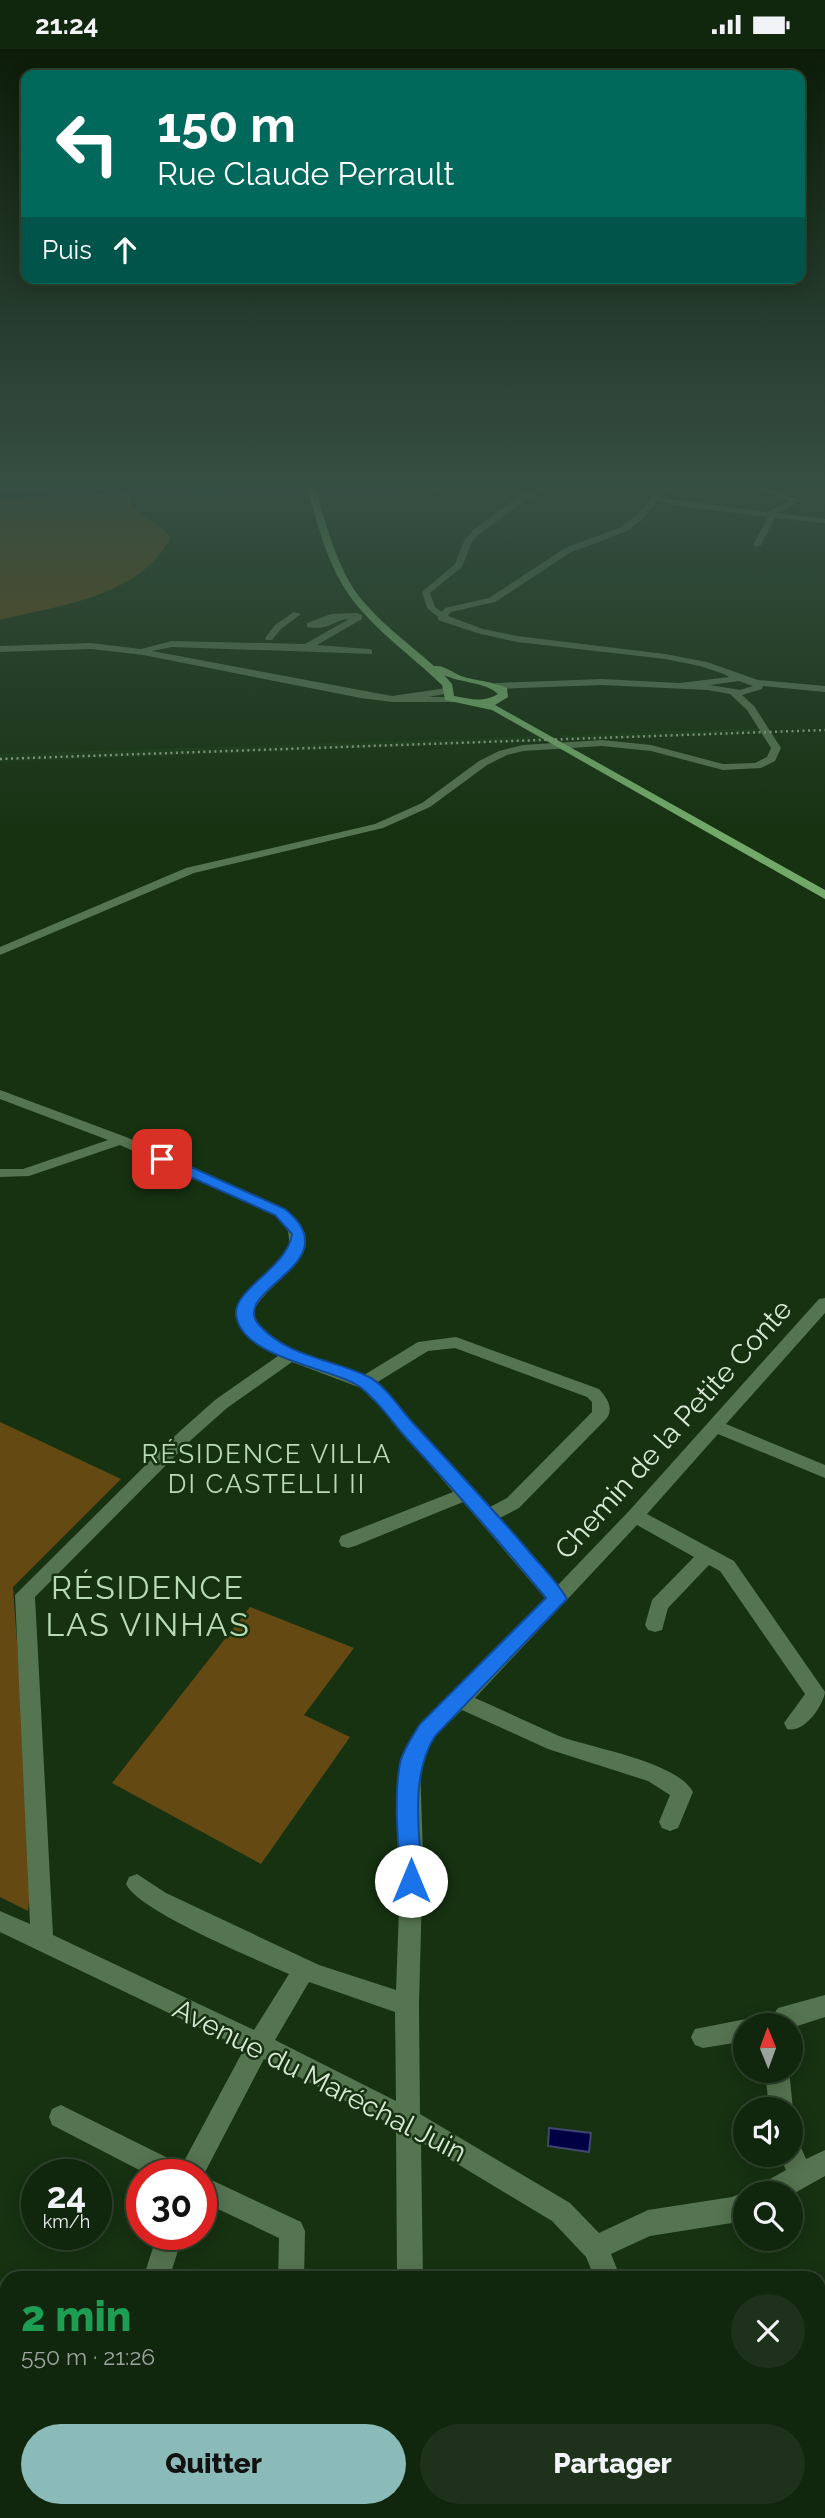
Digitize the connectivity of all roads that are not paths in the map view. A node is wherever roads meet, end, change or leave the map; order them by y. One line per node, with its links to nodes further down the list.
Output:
1 (358, 599): 13 (main road)
2 (431, 599): 4 (street)
3 (493, 599): 4 (street)
4 (436, 607): 14 (street)
5 (298, 614): 8 (street)
6 (342, 615): 9 (street)
7 (285, 634): 8 (street)
8 (266, 641): 9 (street); 11 (street)
9 (307, 647): 12 (street)
10 (0, 649): 11 (street)
11 (143, 652): 22 (street)
12 (369, 652)
13 (423, 660): 16 (main road); 22 (main road)
14 (701, 665): 15 (street); 17 (street)
15 (739, 678): 17 (street); 18 (street)
16 (474, 682): 20 (main road); 22 (main road)
17 (721, 684): 20 (street); 21 (street)
18 (755, 688): 19 (street); 21 (street); 24 (street)
19 (825, 689)
20 (501, 692): 23 (main road); 25 (main road)
21 (734, 693): 24 (street)
22 (450, 694): 23 (main road)
23 (477, 704): 25 (main road)
24 (751, 708): 27 (street)
25 (547, 735): 26 (main road)
26 (825, 895)
27 (0, 951)
28 (0, 1094): 29 (street)
29 (121, 1140): 30 (street); 32 (street)
30 (0, 1173)
31 (825, 1303): 34 (street, Chemin de la Petite Conte)
32 (290, 1356): 33 (street); 48 (street)
33 (365, 1382): 36 (street); 37 (street)
34 (714, 1426): 35 (street); 38 (street, Chemin de la Petite Conte)
35 (825, 1472)
36 (466, 1494): 37 (street); 39 (street)
37 (488, 1516): 41 (street)
38 (635, 1516): 40 (street); 41 (street, Chemin de la Petite Conte)
39 (348, 1541)
40 (707, 1555): 42 (street); 44 (street)
41 (557, 1599): 43 (street, Chemin de la Petite Conte)
42 (655, 1625)
43 (460, 1700): 45 (street); 50 (street, Chemin de la Petite Conte)
44 (794, 1723)
45 (670, 1822)
46 (137, 1884): 49 (street)
47 (0, 1921): 48 (street, Avenue du Maréchal Juin)
48 (42, 1942): 55 (street, Avenue du Maréchal Juin)
49 (304, 1970): 50 (street); 55 (street)
50 (407, 2004): 57 (street, Chemin de la Petite Conte)
51 (825, 2006): 52 (street)
52 (798, 2013)
53 (733, 2032): 54 (street)
54 (703, 2037)
55 (259, 2044): 57 (street, Avenue du Maréchal Juin); 59 (street)
56 (61, 2117): 58 (street)
57 (409, 2121): 66 (street, Avenue du Maréchal Juin); 70 (street, Chemin de la Petite Conte)
58 (144, 2159)
59 (198, 2159)
60 (825, 2162): 61 (street)
61 (803, 2164)
62 (794, 2167): 63 (street)
63 (781, 2181)
64 (217, 2196): 69 (street)
65 (733, 2210): 66 (street)
66 (595, 2248): 71 (street, Avenue du Maréchal Juin)
67 (165, 2250): 68 (street)
68 (159, 2271)
69 (291, 2271)
70 (410, 2271)
71 (605, 2271)

